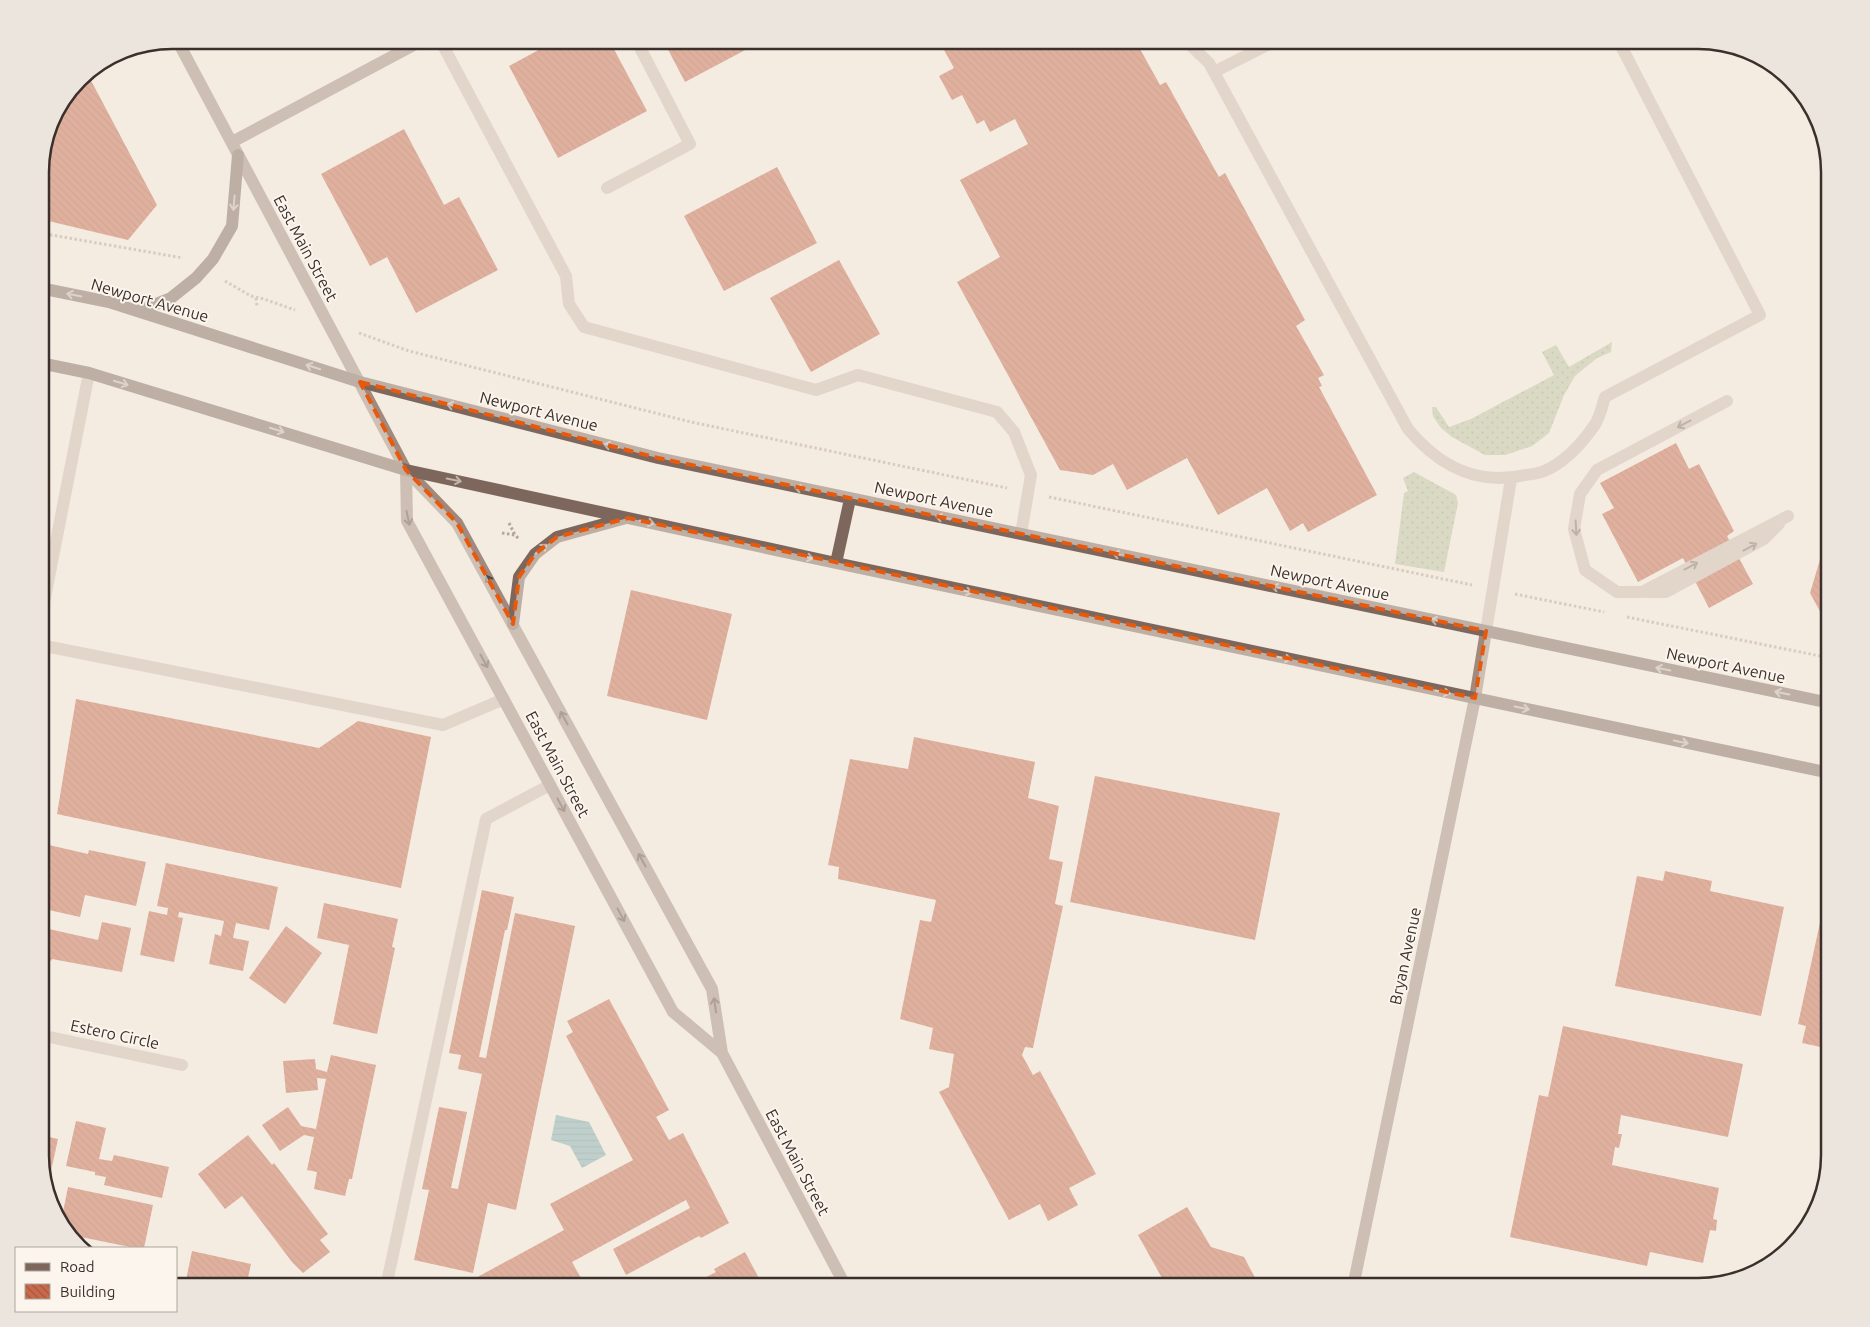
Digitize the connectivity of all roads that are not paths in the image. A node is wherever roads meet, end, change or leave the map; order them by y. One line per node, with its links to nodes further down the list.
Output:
1 (182, 49): 9 (main road, East Main Street)
2 (406, 49): 9 (main road)
3 (445, 49): 23 (street)
4 (641, 49): 11 (street)
5 (1195, 49): 8 (street)
6 (1259, 49): 8 (street)
7 (1623, 49): 19 (street)
8 (1214, 72): 19 (street)
9 (232, 142): 10 (main road, East Main Street)
10 (238, 154): 13 (main road, one-way to 13); 16 (main road, East Main Street)
11 (607, 188)
12 (49, 290): 13 (main road, Newport Avenue, one-way to 12)
13 (138, 311): 16 (main road, Newport Avenue, one-way to 13)
14 (49, 365): 15 (main road)
15 (89, 374): 18 (main road, one-way to 18); 25 (street)
16 (360, 382): 18 (main road, East Main Street); 20 (main road, Newport Avenue, one-way to 16)
17 (1727, 402): 21 (street, one-way to 21)
18 (406, 470): 22 (main road, one-way to 22); 26 (main road, East Main Street, one-way to 18); 30 (main road, East Main Street, one-way to 30)
19 (1511, 478): 27 (street)
20 (850, 499): 23 (main road, Newport Avenue, one-way to 20); 24 (main road)
21 (1788, 516)
22 (628, 518): 24 (main road, one-way to 24); 26 (main road, one-way to 22)
23 (1021, 534): 27 (main road, Newport Avenue, one-way to 23)
24 (836, 563): 29 (main road, one-way to 29)
25 (49, 577)
26 (513, 624): 35 (main road, East Main Street, one-way to 26)
27 (1486, 632): 29 (main road, Bryan Avenue); 31 (main road, Newport Avenue, one-way to 27)
28 (49, 647): 30 (street)
29 (1474, 698): 32 (main road, one-way to 32); 39 (main road, Bryan Avenue)
30 (504, 699): 33 (main road, East Main Street)
31 (1821, 701)
32 (1821, 771)
33 (550, 785): 35 (main road, East Main Street, one-way to 35); 37 (street)
34 (49, 1037): 36 (street, Estero Circle)
35 (722, 1053): 38 (main road, East Main Street)
36 (182, 1065)
37 (388, 1278)
38 (841, 1278)
39 (1355, 1278)

